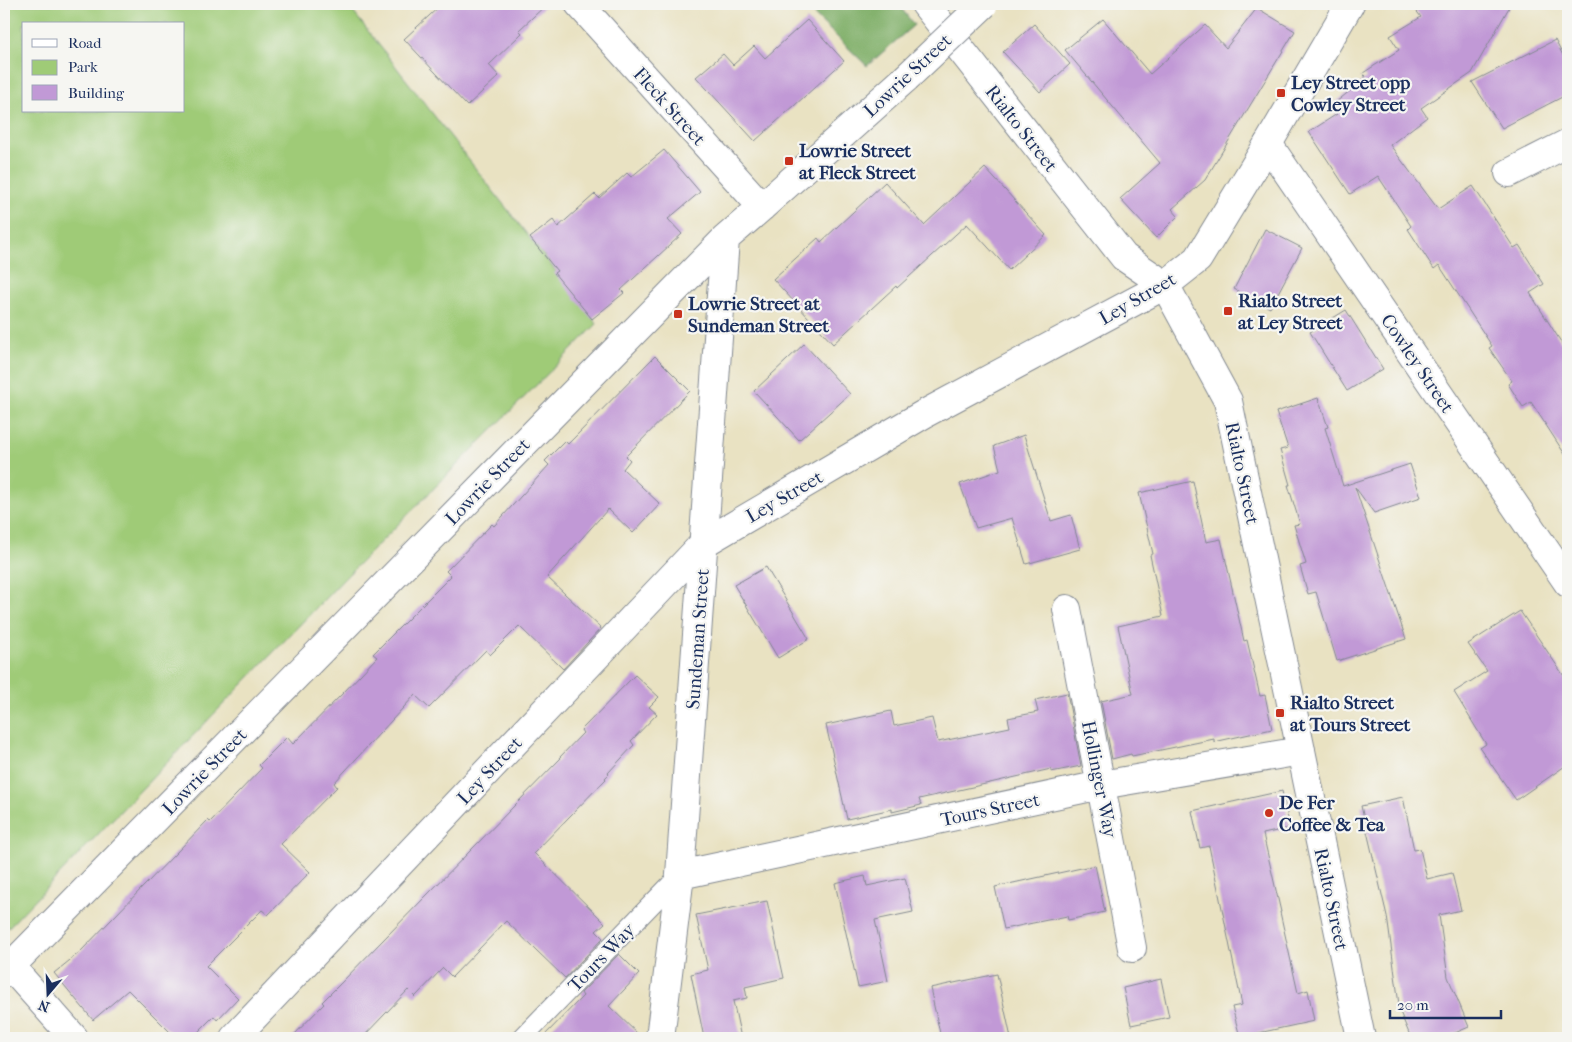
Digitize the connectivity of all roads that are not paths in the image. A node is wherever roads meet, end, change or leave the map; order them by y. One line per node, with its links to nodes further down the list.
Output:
1 (579, 4): 8 (street, Fleck Street)
2 (925, 4): 10 (street, Rialto Street)
3 (984, 4): 8 (street, Lowrie Street, bridge)
4 (1350, 4): 6 (street, Ley Street)
5 (1568, 143): 7 (street)
6 (1268, 144): 10 (street, Ley Street); 12 (street, Cowley Street)
7 (1509, 173)
8 (762, 207): 9 (street, Lowrie Street)
9 (725, 239): 11 (street, Sundeman Street); 18 (street, Lowrie Street)
10 (1165, 285): 11 (street, Ley Street); 14 (street, Rialto Street)
11 (704, 543): 16 (street, Sundeman Street); 20 (street, Ley Street)
12 (1568, 583)
13 (1067, 609): 15 (street, Hollinger Way)
14 (1301, 751): 15 (street, Tours Street); 23 (street, Rialto Street)
15 (1101, 785): 16 (street, Tours Street); 17 (street, Hollinger Way)
16 (680, 875): 21 (lane, Tours Way); 22 (street, Sundeman Street)
17 (1132, 948)
18 (7, 970): 19 (street)
19 (74, 1038)
20 (234, 1038)
21 (522, 1038)
22 (660, 1038)
23 (1361, 1038)

